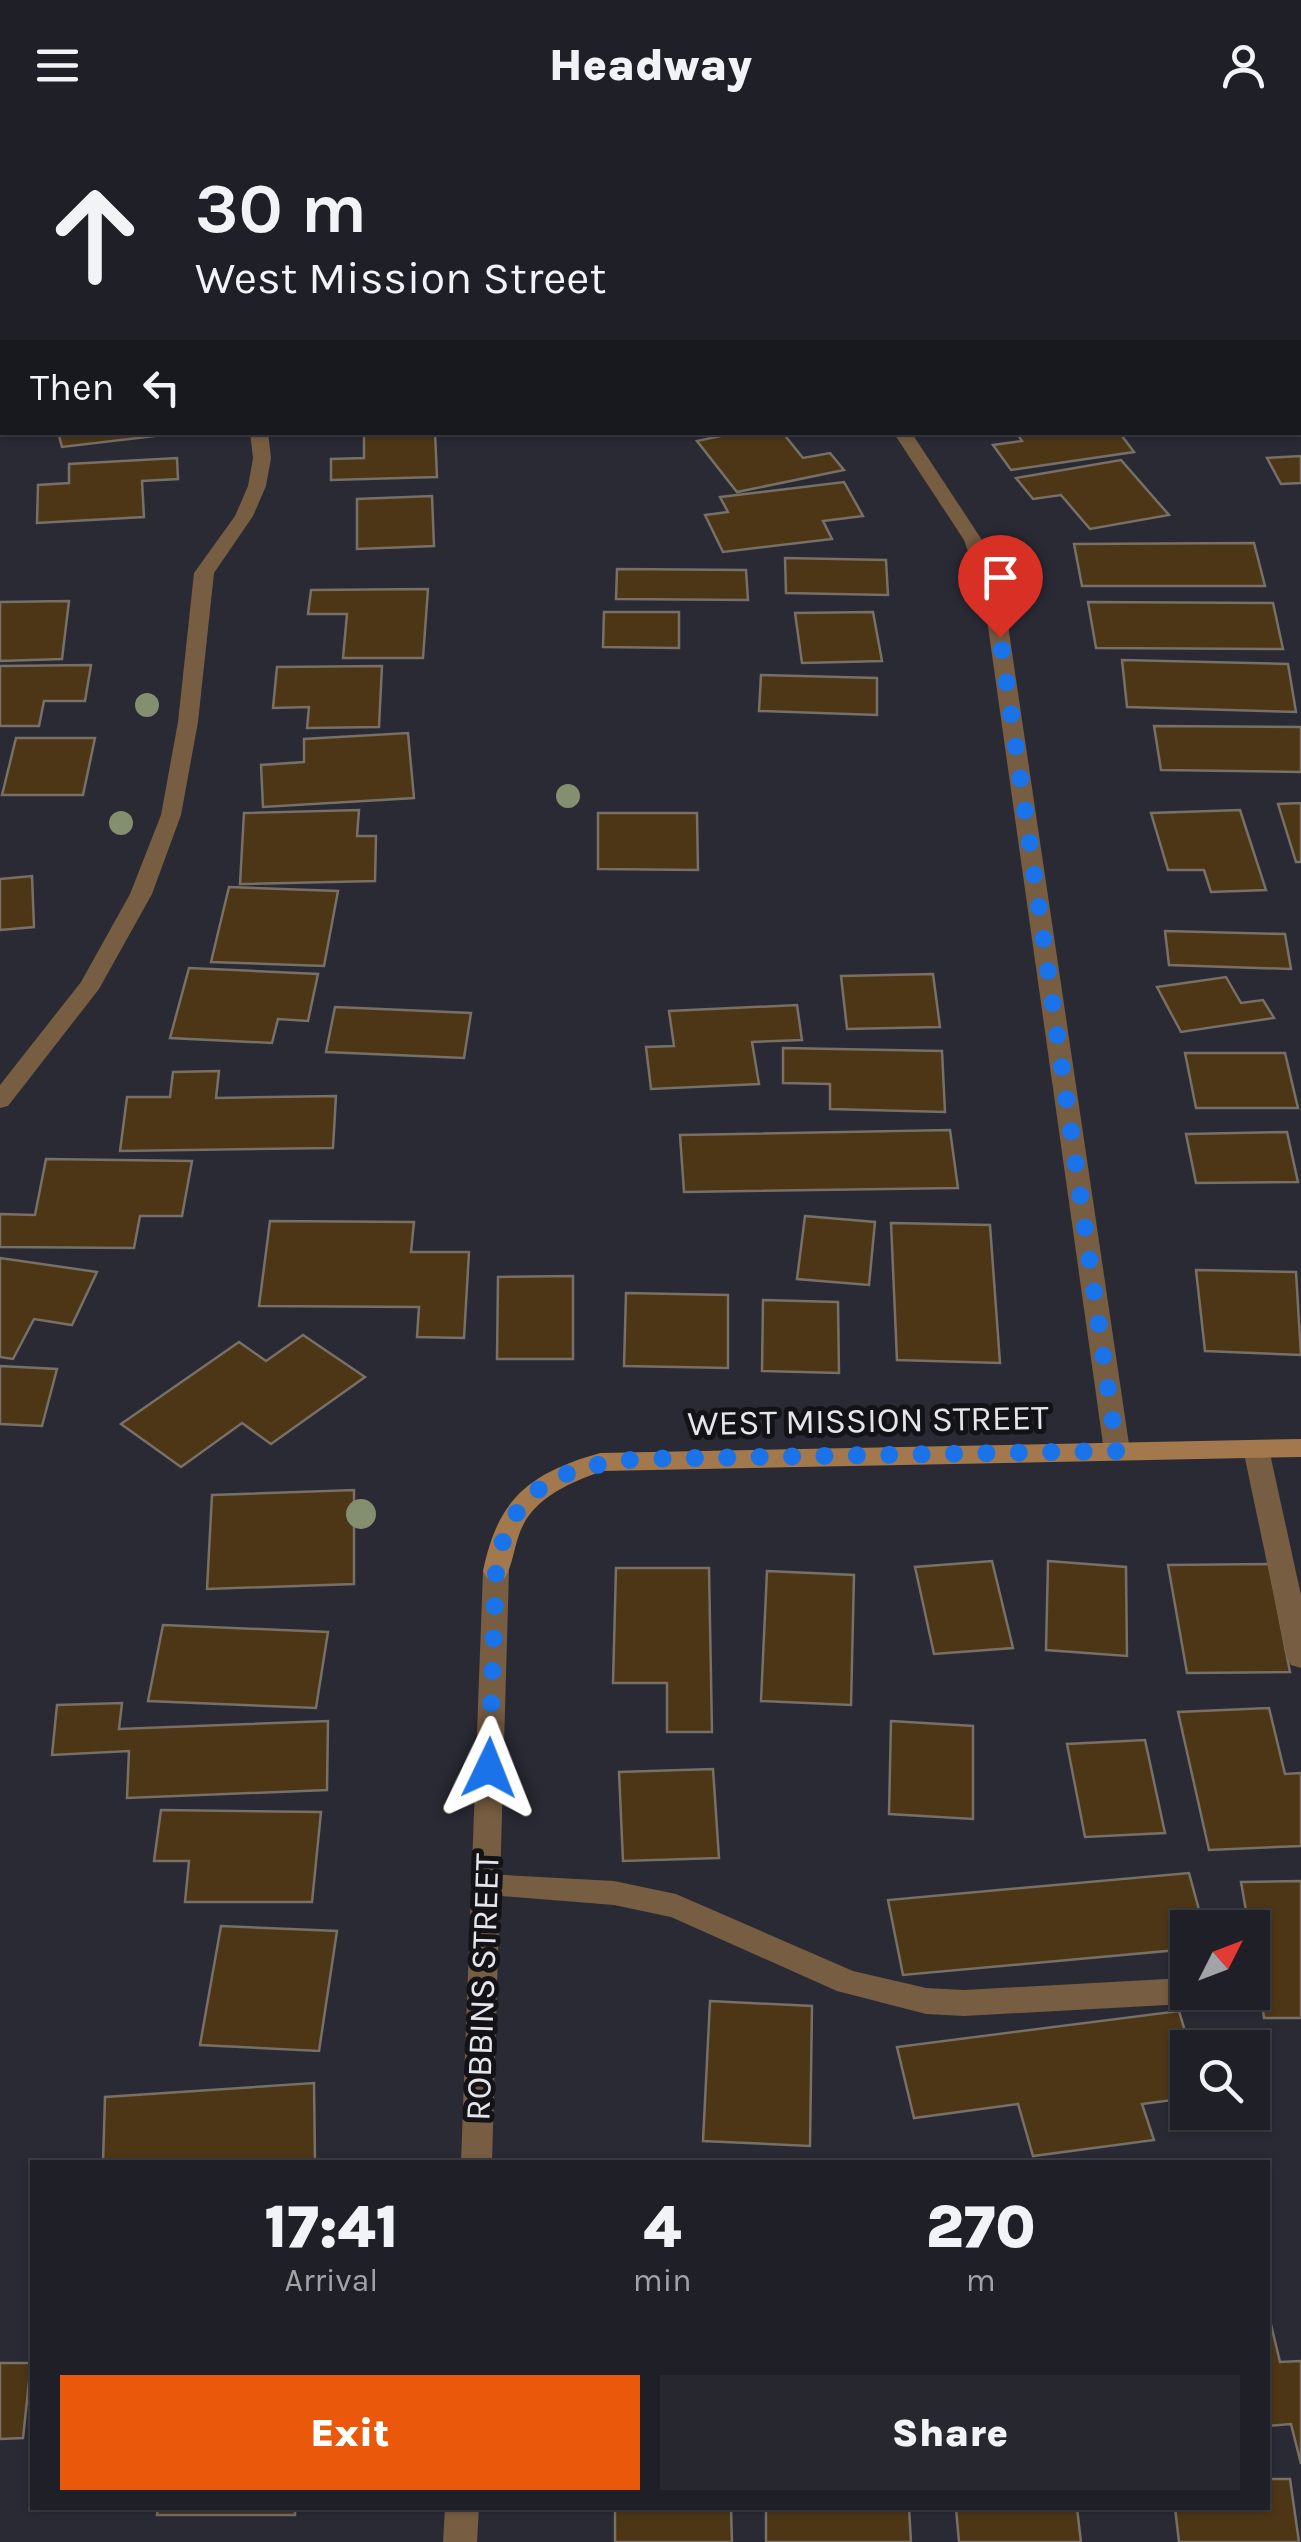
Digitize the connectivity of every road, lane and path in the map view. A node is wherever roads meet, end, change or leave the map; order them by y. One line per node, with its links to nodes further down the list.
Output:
1 (260, 435): 3 (street)
2 (904, 435): 6 (street)
3 (0, 1101)
4 (1301, 1448): 5 (street, WEST MISSION STREET)
5 (1256, 1449): 6 (street, WEST MISSION STREET); 8 (street)
6 (1117, 1451): 7 (street, WEST MISSION STREET)
7 (496, 1571): 9 (street, ROBBINS STREET)
8 (1301, 1658)
9 (485, 1886): 10 (street); 11 (street, ROBBINS STREET)
10 (1170, 1993)
11 (476, 2160)
12 (462, 2510): 13 (street)
13 (460, 2542)

